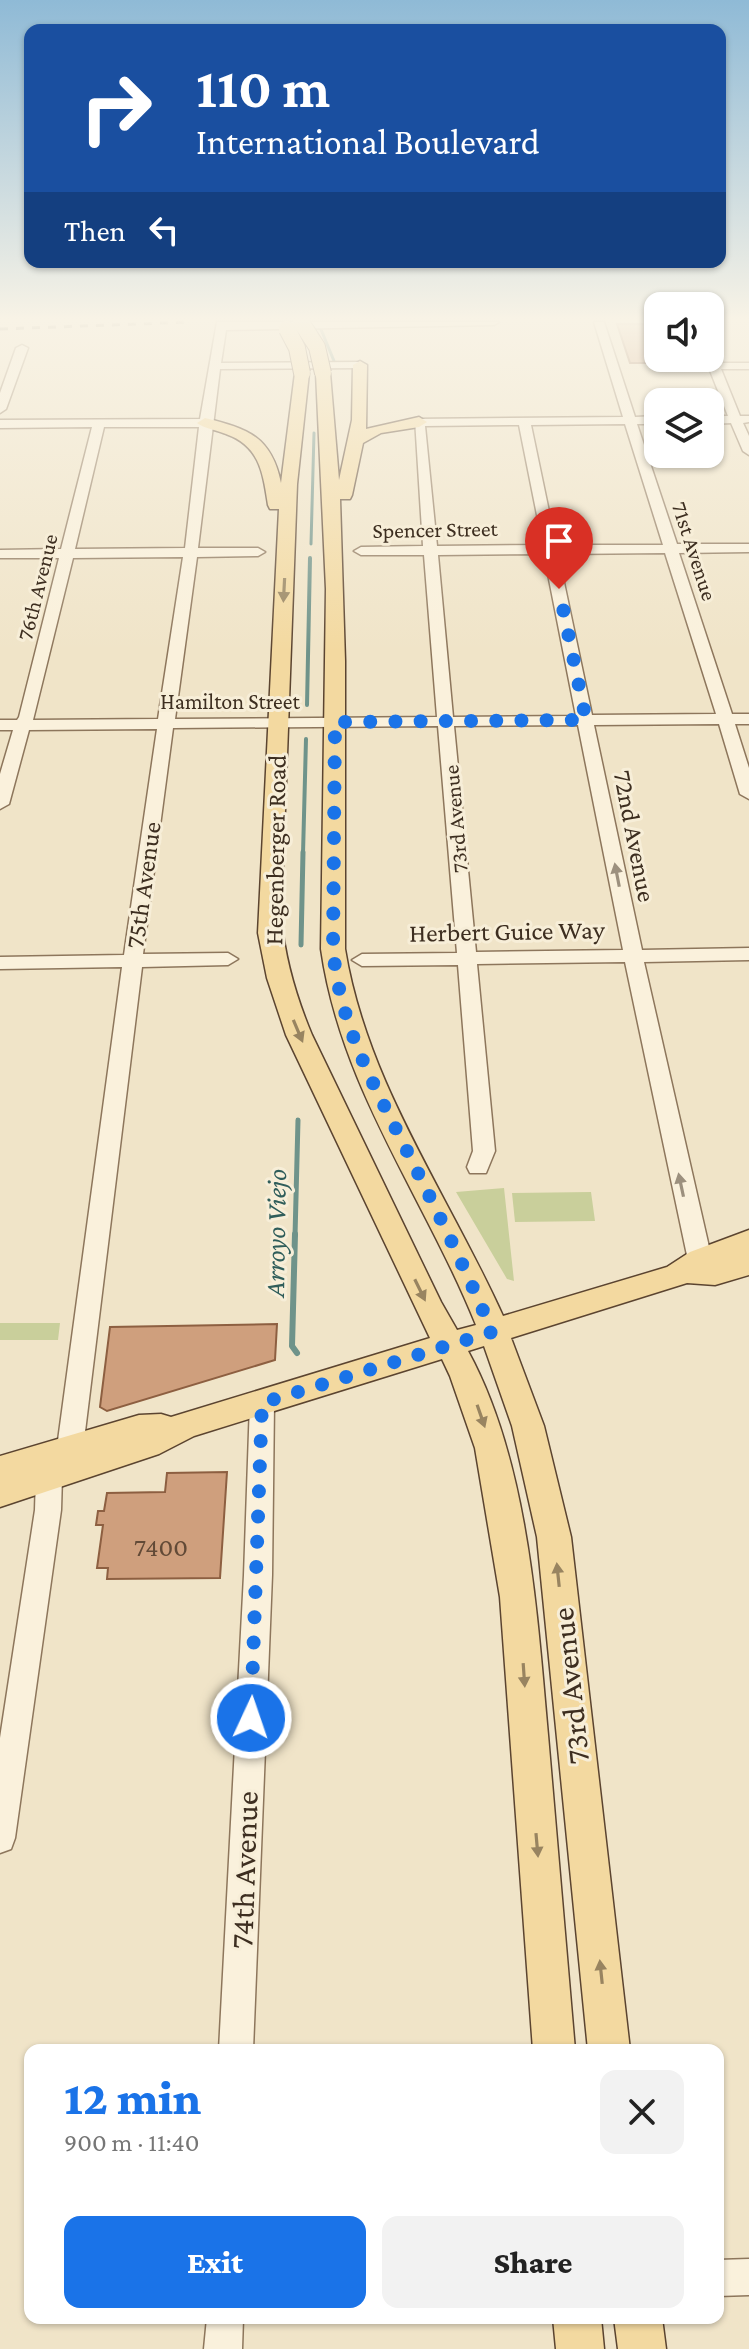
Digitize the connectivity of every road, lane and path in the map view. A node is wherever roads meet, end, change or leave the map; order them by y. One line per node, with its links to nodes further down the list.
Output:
1 (97, 432): 22 (street, 76th Avenue)
2 (199, 432): 3 (street)
3 (204, 432): 4 (main road); 23 (street, 75th Avenue)
4 (208, 432)
5 (239, 432): 20 (main road)
6 (295, 432): 20 (main road, Hegenberger Road, bridge)
7 (329, 432): 21 (main road, bridge)
8 (357, 432): 13 (main road)
9 (377, 432): 13 (main road)
10 (420, 432): 16 (street, 73rd Avenue)
11 (526, 432): 17 (street, 72nd Avenue)
12 (634, 432): 15 (street, 71st Avenue)
13 (354, 442): 21 (main road)
14 (749, 548): 15 (street, Spencer Street)
15 (671, 549): 17 (street, Spencer Street); 25 (street, 71st Avenue)
16 (431, 550): 17 (street, Spencer Street); 18 (street, Spencer Street); 28 (street, 73rd Avenue)
17 (551, 550): 27 (street, 72nd Avenue)
18 (361, 551)
19 (258, 552): 23 (street)
20 (286, 552): 31 (main road, Hegenberger Road, one-way to 31)
21 (334, 552): 29 (main road)
22 (69, 553): 23 (street); 24 (street); 33 (street, 76th Avenue)
23 (191, 553): 30 (street, 75th Avenue)
24 (0, 554)
25 (725, 719): 26 (street, Hamilton Street); 27 (street, Hamilton Street); 34 (street, 71st Avenue)
26 (749, 719)
27 (586, 720): 28 (street, Hamilton Street); 36 (street, 72nd Avenue, one-way to 27)
28 (447, 721): 29 (street, Hamilton Street); 38 (street, 73rd Avenue)
29 (335, 722): 31 (street, Hamilton Street); 47 (main road)
30 (166, 723): 31 (street, Hamilton Street); 33 (street, Hamilton Street); 41 (street, 75th Avenue)
31 (278, 723): 48 (main road, Hegenberger Road, one-way to 48)
32 (0, 725): 33 (street, Hamilton Street)
33 (22, 725): 35 (street, 76th Avenue)
34 (749, 794)
35 (0, 804)
36 (633, 954): 37 (street, Herbert Guice Way); 38 (street, Herbert Guice Way); 46 (street, 72nd Avenue, one-way to 36)
37 (749, 954)
38 (466, 957): 40 (street, Herbert Guice Way); 43 (street, 73rd Avenue)
39 (228, 959): 41 (street)
40 (362, 960)
41 (133, 961): 42 (street); 51 (street, 75th Avenue)
42 (0, 963)
43 (478, 1167)
44 (749, 1241): 46 (main road)
45 (749, 1264): 46 (main road)
46 (689, 1268): 47 (main road)
47 (492, 1332): 48 (main road); 58 (main road, 73rd Avenue, one-way to 47)
48 (449, 1345): 49 (main road); 57 (main road, 73rd Avenue, one-way to 57)
49 (262, 1403): 50 (main road); 56 (street, 74th Avenue)
50 (184, 1426): 51 (main road); 53 (main road)
51 (70, 1448): 52 (main road)
52 (0, 1470)
53 (49, 1476): 54 (main road); 55 (street)
54 (0, 1493)
55 (0, 1838)
56 (236, 2044)
57 (554, 2044)
58 (608, 2044)
59 (749, 2277): 60 (street)
60 (724, 2278)
61 (225, 2324): 64 (street)
62 (578, 2324): 65 (main road)
63 (639, 2324): 66 (main road)
64 (223, 2349)
65 (580, 2349)
66 (642, 2349)

